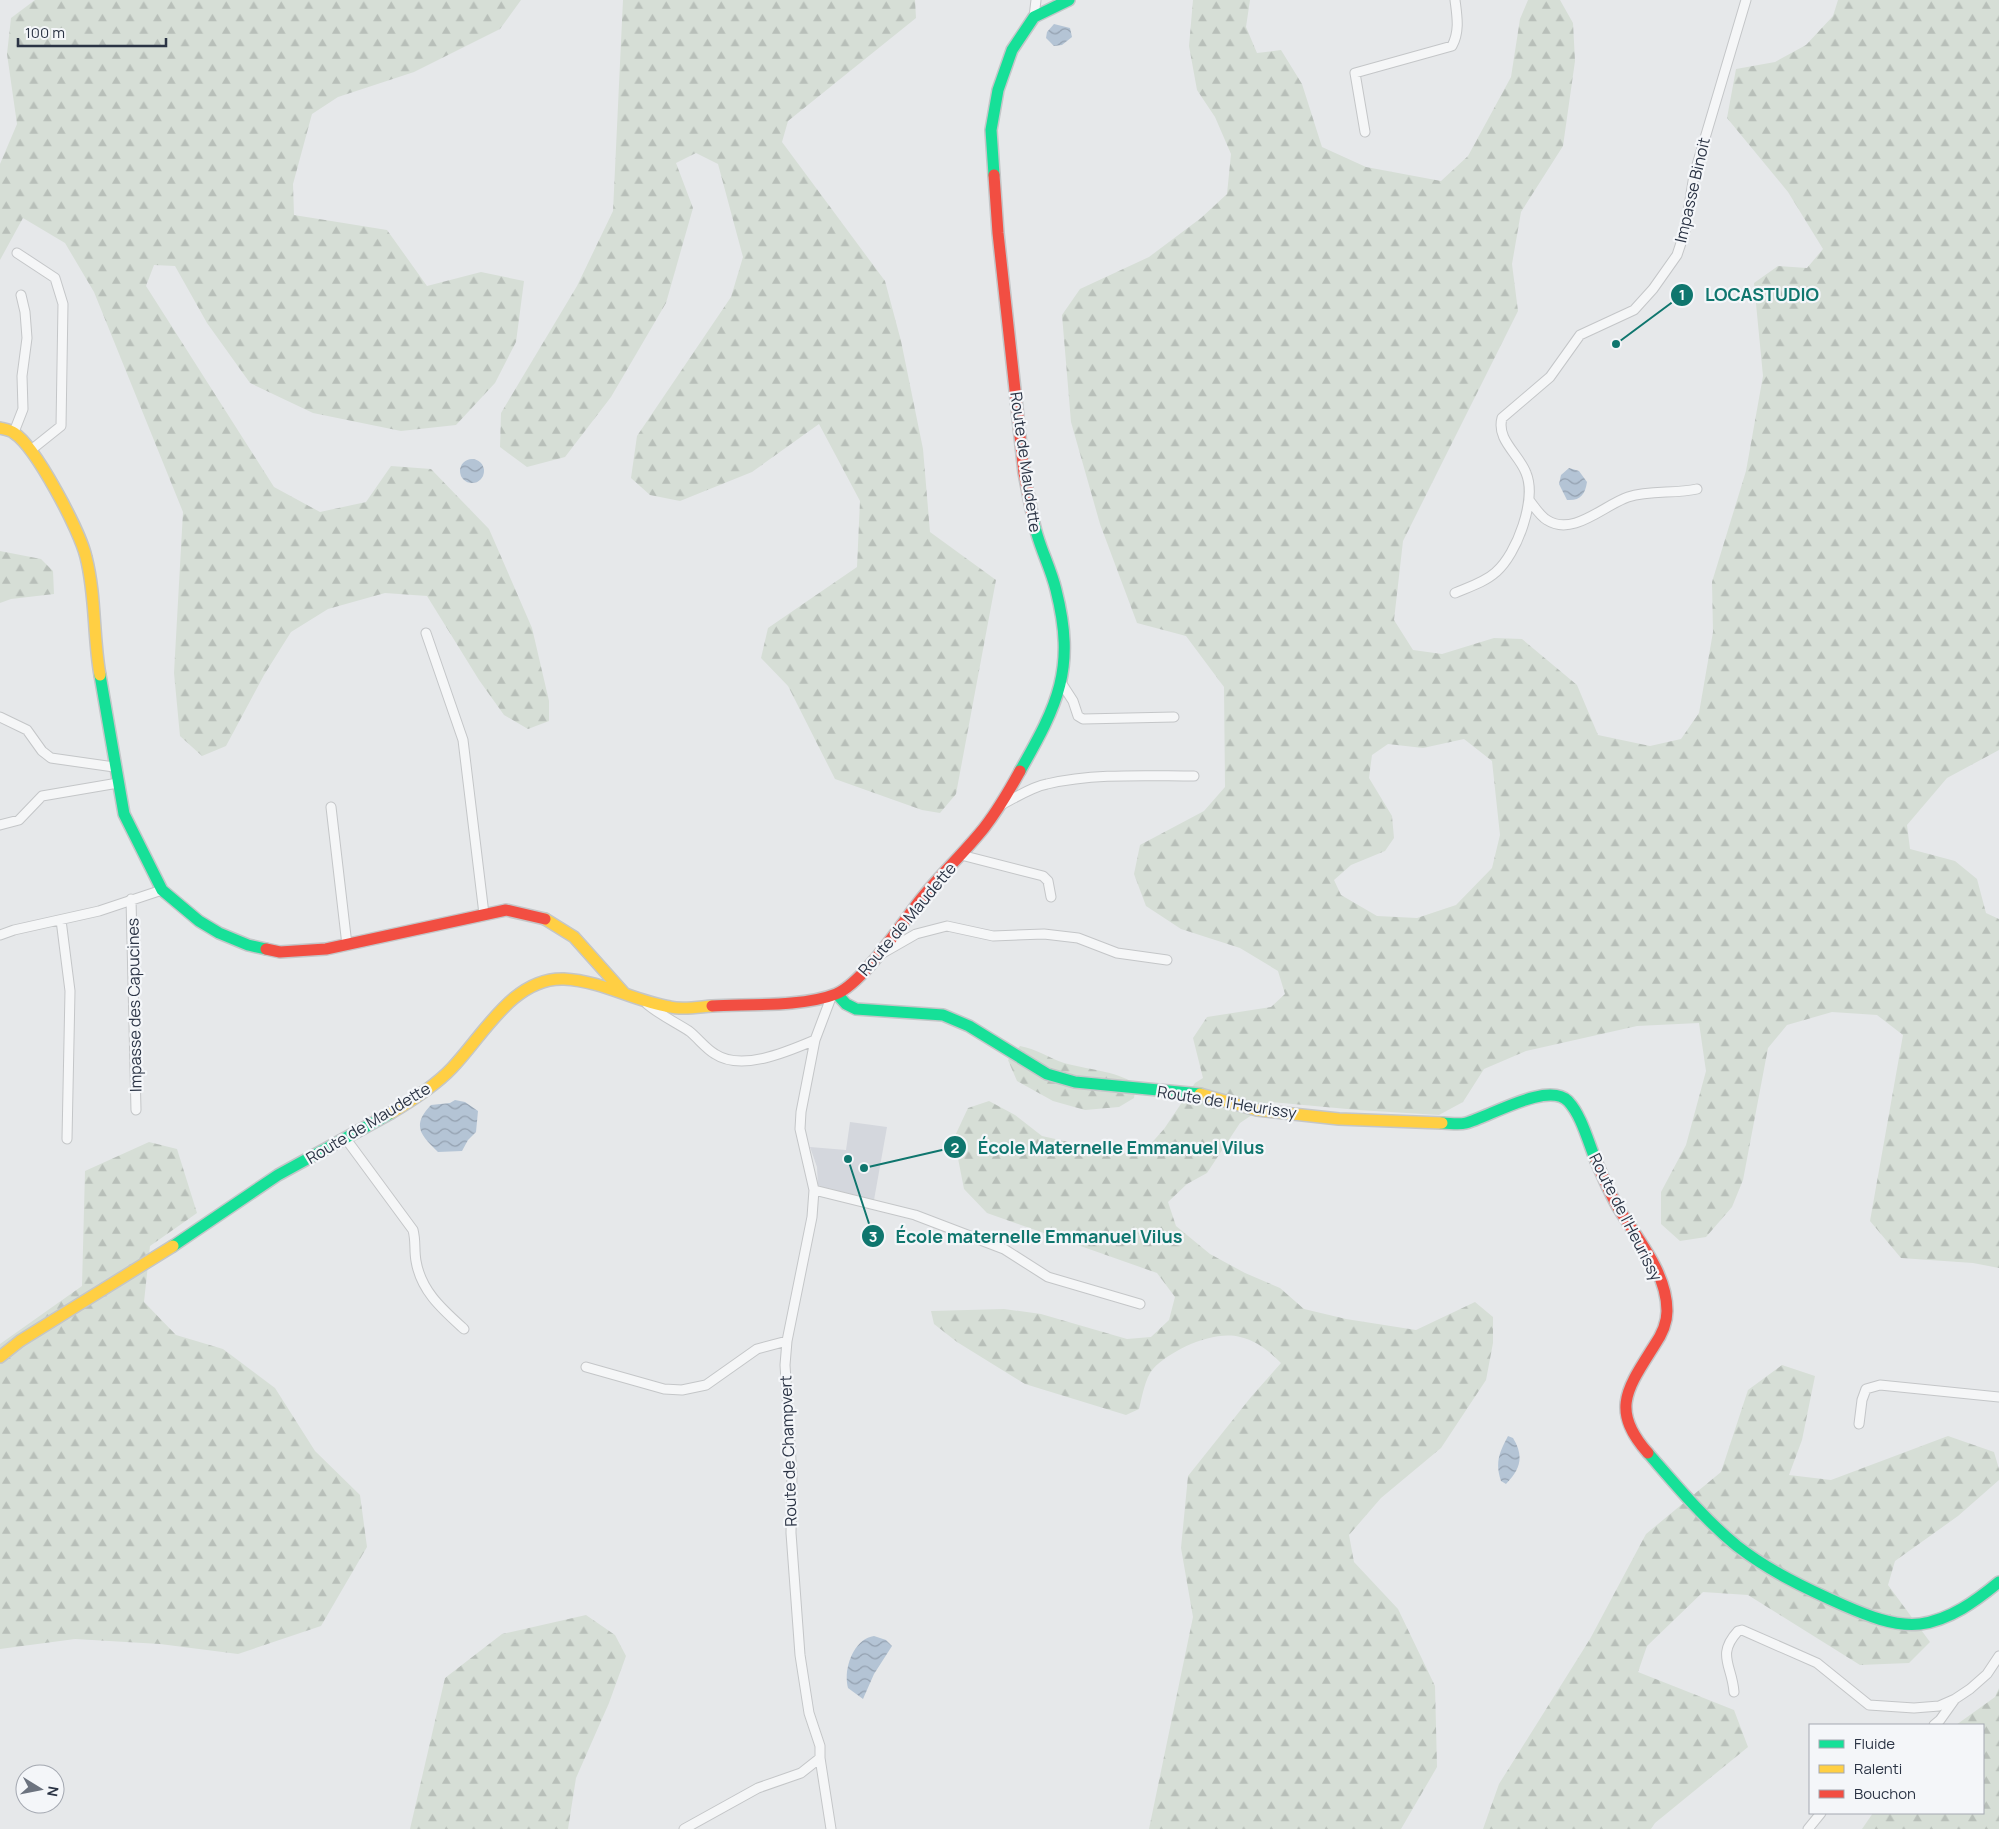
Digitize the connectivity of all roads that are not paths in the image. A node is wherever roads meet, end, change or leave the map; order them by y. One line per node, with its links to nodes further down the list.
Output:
1 (1036, 0): 5 (street)
2 (1069, 0): 5 (street)
3 (1455, 0): 6 (street)
4 (1746, 0): 13 (street, Impasse Binoit)
5 (1034, 17): 16 (street, Route de Maudette)
6 (1365, 132)
7 (18, 253): 11 (street)
8 (21, 295): 10 (street)
9 (0, 428): 10 (street)
10 (14, 432): 11 (street)
11 (31, 450): 19 (street)
12 (1697, 489): 13 (street)
13 (1529, 500): 14 (street, Impasse Binoit)
14 (1455, 594)
15 (426, 634): 29 (street)
16 (1062, 684): 18 (street); 22 (street, Route de Maudette)
17 (0, 717): 19 (street)
18 (1174, 718)
19 (114, 767): 21 (street)
20 (1194, 776): 22 (street)
21 (118, 783): 24 (street); 26 (street)
22 (1001, 805): 25 (street, Route de Maudette)
23 (332, 808): 32 (street)
24 (0, 825)
25 (961, 855): 27 (street); 33 (street, Route de Maudette)
26 (162, 890): 28 (street); 32 (street)
27 (1051, 897)
28 (131, 899): 30 (street); 39 (street, Impasse des Capucines)
29 (484, 914): 32 (street); 35 (street)
30 (61, 920): 31 (street); 40 (street)
31 (0, 935)
32 (346, 945)
33 (878, 955): 34 (street); 36 (street, Route de Maudette)
34 (1167, 960)
35 (624, 993): 37 (street, Route de Maudette); 41 (street, Route de Maudette)
36 (834, 995): 37 (street, Route de Maudette); 38 (street, Route de Champvert); 50 (street, Route de l'Heurissy)
37 (645, 1002): 38 (street)
38 (815, 1040): 42 (street, Route de Champvert)
39 (136, 1110)
40 (67, 1139)
41 (346, 1139): 44 (street); 46 (street, Route de Maudette)
42 (814, 1190): 43 (street); 45 (street, Route de Champvert)
43 (1140, 1304)
44 (464, 1329)
45 (787, 1341): 47 (street); 55 (street, Route de Champvert)
46 (0, 1357)
47 (586, 1367)
48 (1999, 1397): 49 (street)
49 (1859, 1424)
50 (1999, 1582)
51 (1999, 1656): 53 (street)
52 (1734, 1692): 53 (street)
53 (1955, 1698): 54 (street)
54 (1935, 1724)
55 (820, 1758): 57 (street); 58 (street, Route de Champvert)
56 (1820, 1814): 59 (street)
57 (684, 1829)
58 (831, 1829)
59 (1808, 1829)

